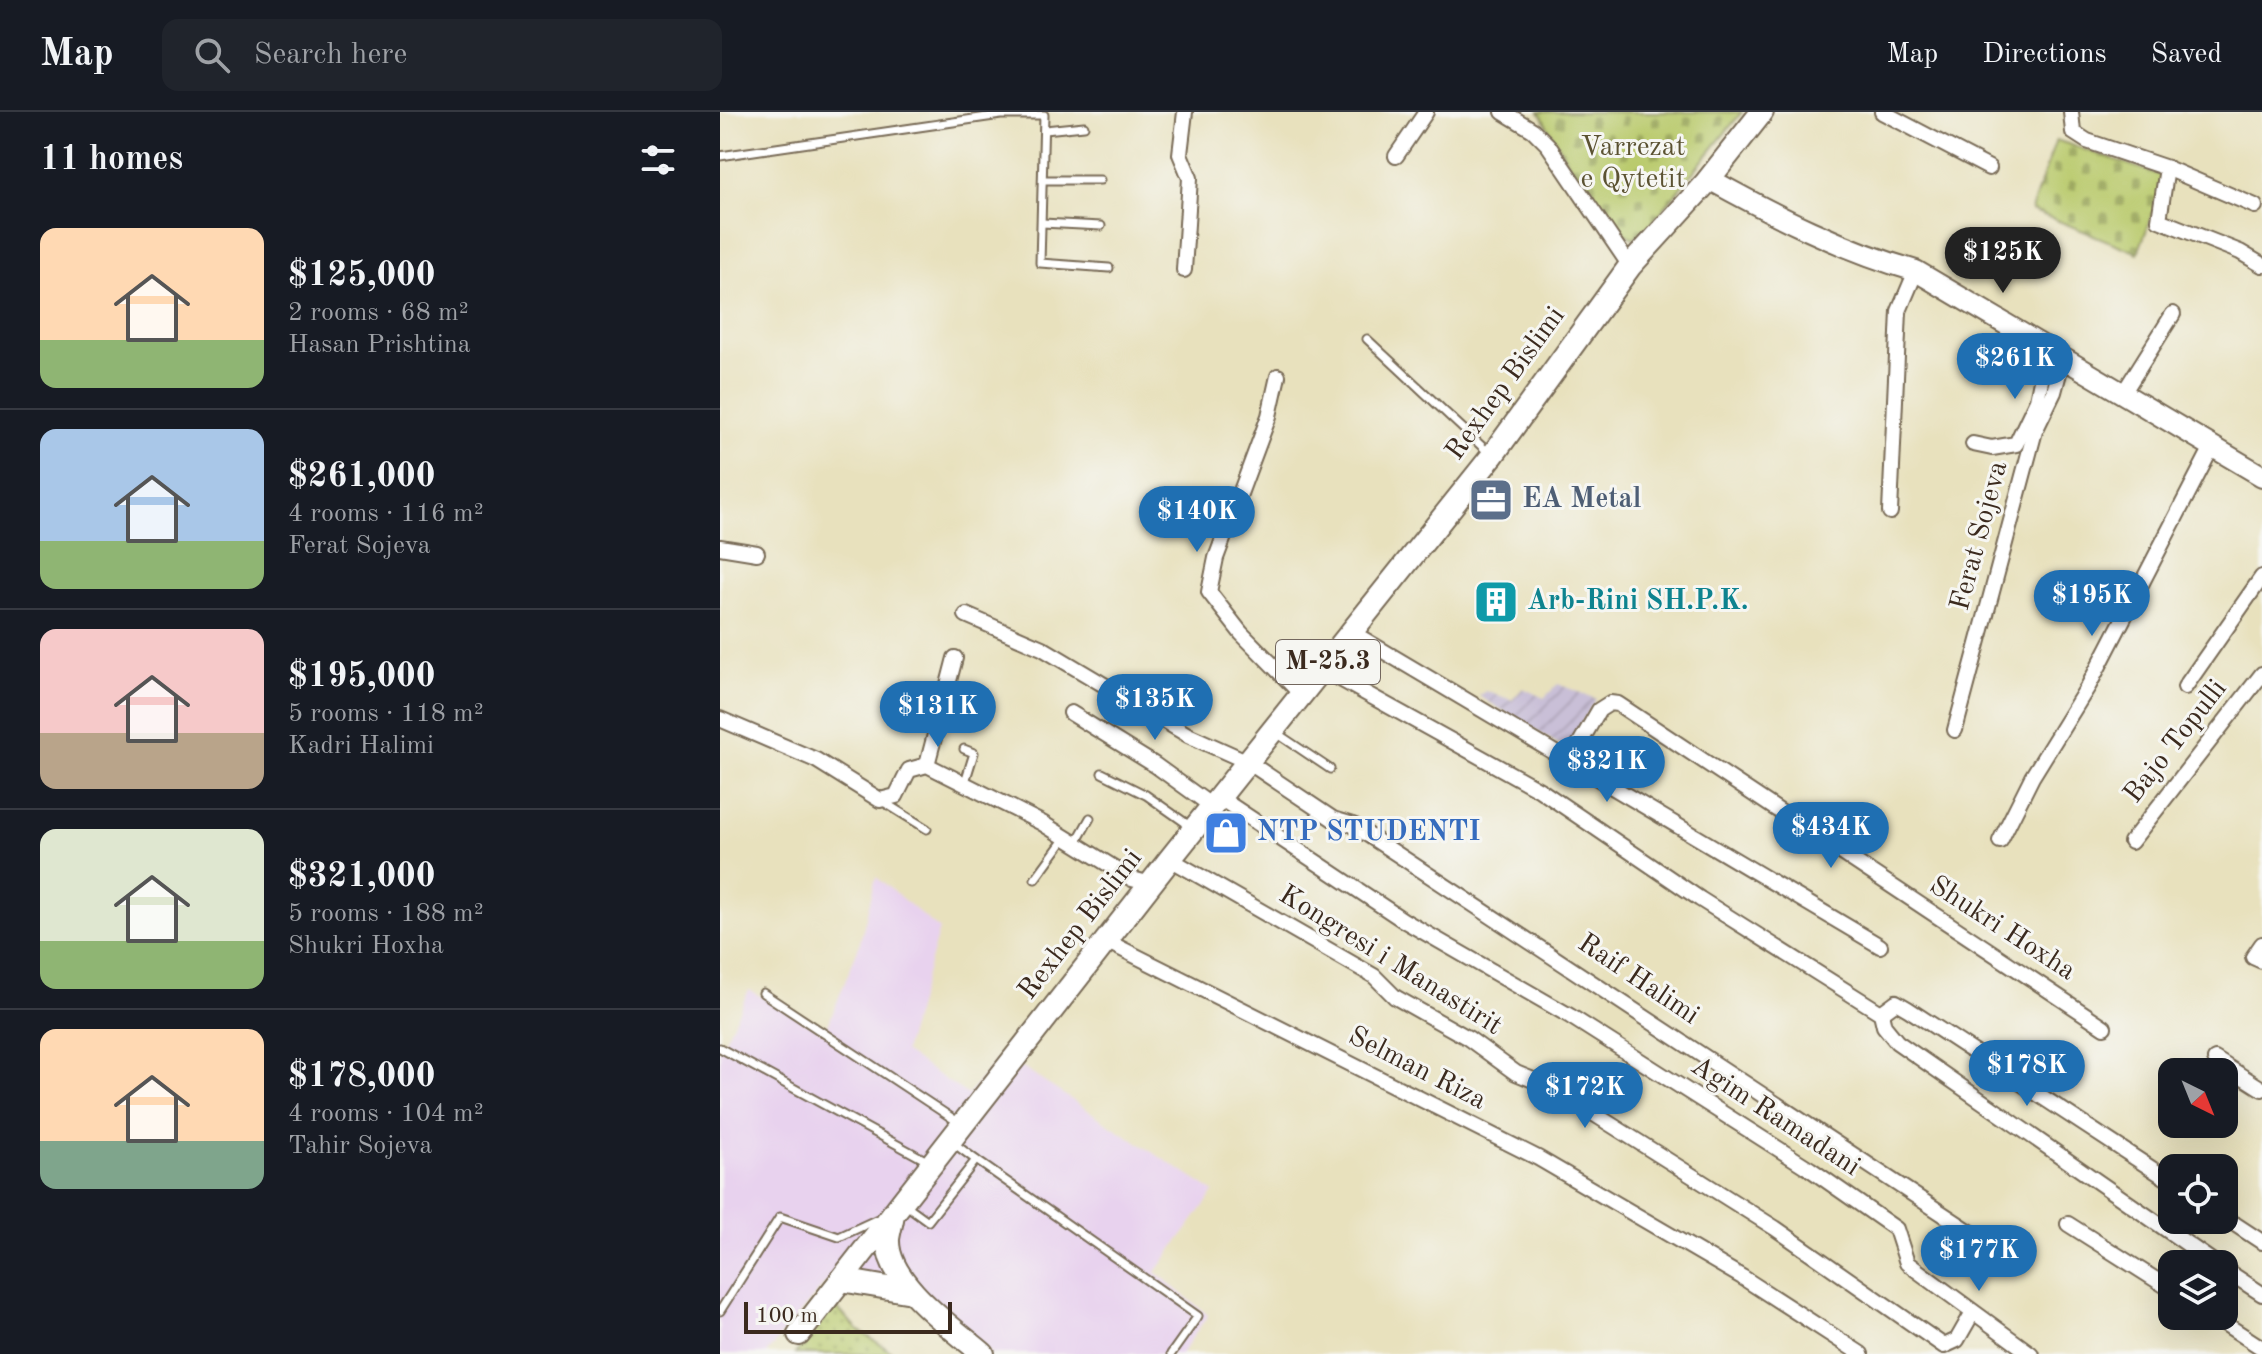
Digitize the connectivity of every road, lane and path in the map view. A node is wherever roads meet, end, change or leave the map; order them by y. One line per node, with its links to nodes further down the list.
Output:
1 (1185, 112): 22 (street)
2 (1426, 112): 10 (street)
3 (1503, 112): 20 (street)
4 (1762, 112): 13 (main road, Rexhep Bislimi / M-25.3)
5 (1882, 112): 11 (street)
6 (2071, 112): 12 (street)
7 (1084, 126): 8 (lane)
8 (1045, 130): 9 (lane); 14 (lane)
9 (720, 156)
10 (1396, 156)
11 (1989, 168)
12 (2167, 168): 16 (street); 19 (street)
13 (1709, 179): 20 (main road, Rexhep Bislimi / M-25.3); 23 (street)
14 (1043, 180): 15 (lane); 17 (lane)
15 (1100, 180)
16 (2255, 206)
17 (1042, 223): 18 (lane); 21 (lane)
18 (1101, 226)
19 (2262, 265)
20 (1630, 266): 31 (main road, Rexhep Bislimi / M-25.3)
21 (1109, 268)
22 (1184, 270)
23 (1916, 271): 26 (street); 33 (street)
24 (2173, 314): 28 (street)
25 (1367, 339): 31 (lane)
26 (2055, 355): 28 (street); 29 (street); 46 (street, Ferat Sojeva)
27 (1278, 376): 43 (street)
28 (2122, 395): 30 (street)
29 (1973, 444)
30 (2212, 447): 32 (street); 61 (street)
31 (1492, 456): 38 (main road, Rexhep Bislimi / M-25.3)
32 (2262, 475)
33 (1890, 512)
34 (720, 547): 35 (street)
35 (757, 553)
36 (2262, 577): 42 (street)
37 (966, 615): 50 (street)
38 (1353, 633): 40 (main road, Rexhep Bislimi / M-25.3); 49 (street)
39 (955, 658): 51 (street)
40 (1322, 669): 43 (main road, Rexhep Bislimi / M-25.3); 71 (street)
41 (2262, 674): 62 (street, Bajo Topulli)
42 (2185, 687)
43 (1302, 695): 47 (main road, Rexhep Bislimi / M-25.3)
44 (1071, 713): 56 (street, Agim Ramadani)
45 (720, 719): 55 (street)
46 (1955, 730)
47 (1273, 731): 50 (main road, Rexhep Bislimi / M-25.3); 52 (lane)
48 (964, 749): 54 (lane)
49 (1570, 760): 68 (street); 72 (street, Shukri Hoxha)
50 (1248, 762): 56 (main road, Rexhep Bislimi / M-25.3); 84 (street, Raif Halimi)
51 (927, 765): 54 (street); 55 (street)
52 (1330, 769)
53 (1102, 773): 59 (lane)
54 (965, 782): 60 (street)
55 (880, 800): 58 (lane)
56 (1217, 803): 59 (main road, Rexhep Bislimi / M-25.3); 92 (street, Agim Ramadani)
57 (1090, 818): 60 (lane)
58 (927, 829)
59 (1195, 830): 63 (main road, Rexhep Bislimi / M-25.3)
60 (1070, 841): 64 (lane); 65 (street)
61 (2000, 841)
62 (2131, 842)
63 (1170, 859): 65 (main road, Rexhep Bislimi / M-25.3); 92 (street, Kongresi i Manastirit)
64 (1035, 879)
65 (1151, 884): 66 (main road, Rexhep Bislimi / M-25.3)
66 (1106, 941): 76 (main road, Rexhep Bislimi / M-25.3); 98 (street, Selman Riza)
67 (2262, 944): 69 (street)
68 (1880, 946)
69 (2262, 961)
70 (763, 993): 76 (lane)
71 (1881, 1013): 79 (street); 85 (street)
72 (2104, 1027)
73 (720, 1048): 78 (lane)
74 (2238, 1074): 75 (street)
75 (2262, 1089)
76 (957, 1133): 77 (lane); 78 (main road, Rexhep Bislimi / M-25.3)
77 (976, 1160): 80 (lane); 97 (lane)
78 (931, 1163): 80 (main road, Rexhep Bislimi / M-25.3)
79 (2158, 1173)
80 (898, 1207): 87 (main road, M-25.3); 89 (main road); 91 (lane)
81 (2068, 1224): 88 (street)
82 (2238, 1226): 83 (street)
83 (2262, 1242)
84 (1996, 1249)
85 (2196, 1250)
86 (2238, 1278): 90 (street)
87 (841, 1280): 89 (main road); 94 (main road, M-25.3)
88 (2158, 1281)
89 (912, 1292): 96 (main road)
90 (2262, 1294)
91 (720, 1311)
92 (1973, 1312): 99 (street, Agim Ramadani)
93 (2234, 1330): 95 (street)
94 (799, 1334)
95 (2262, 1348)
96 (983, 1354)
97 (1171, 1354)
98 (1861, 1354)
99 (2031, 1354)

